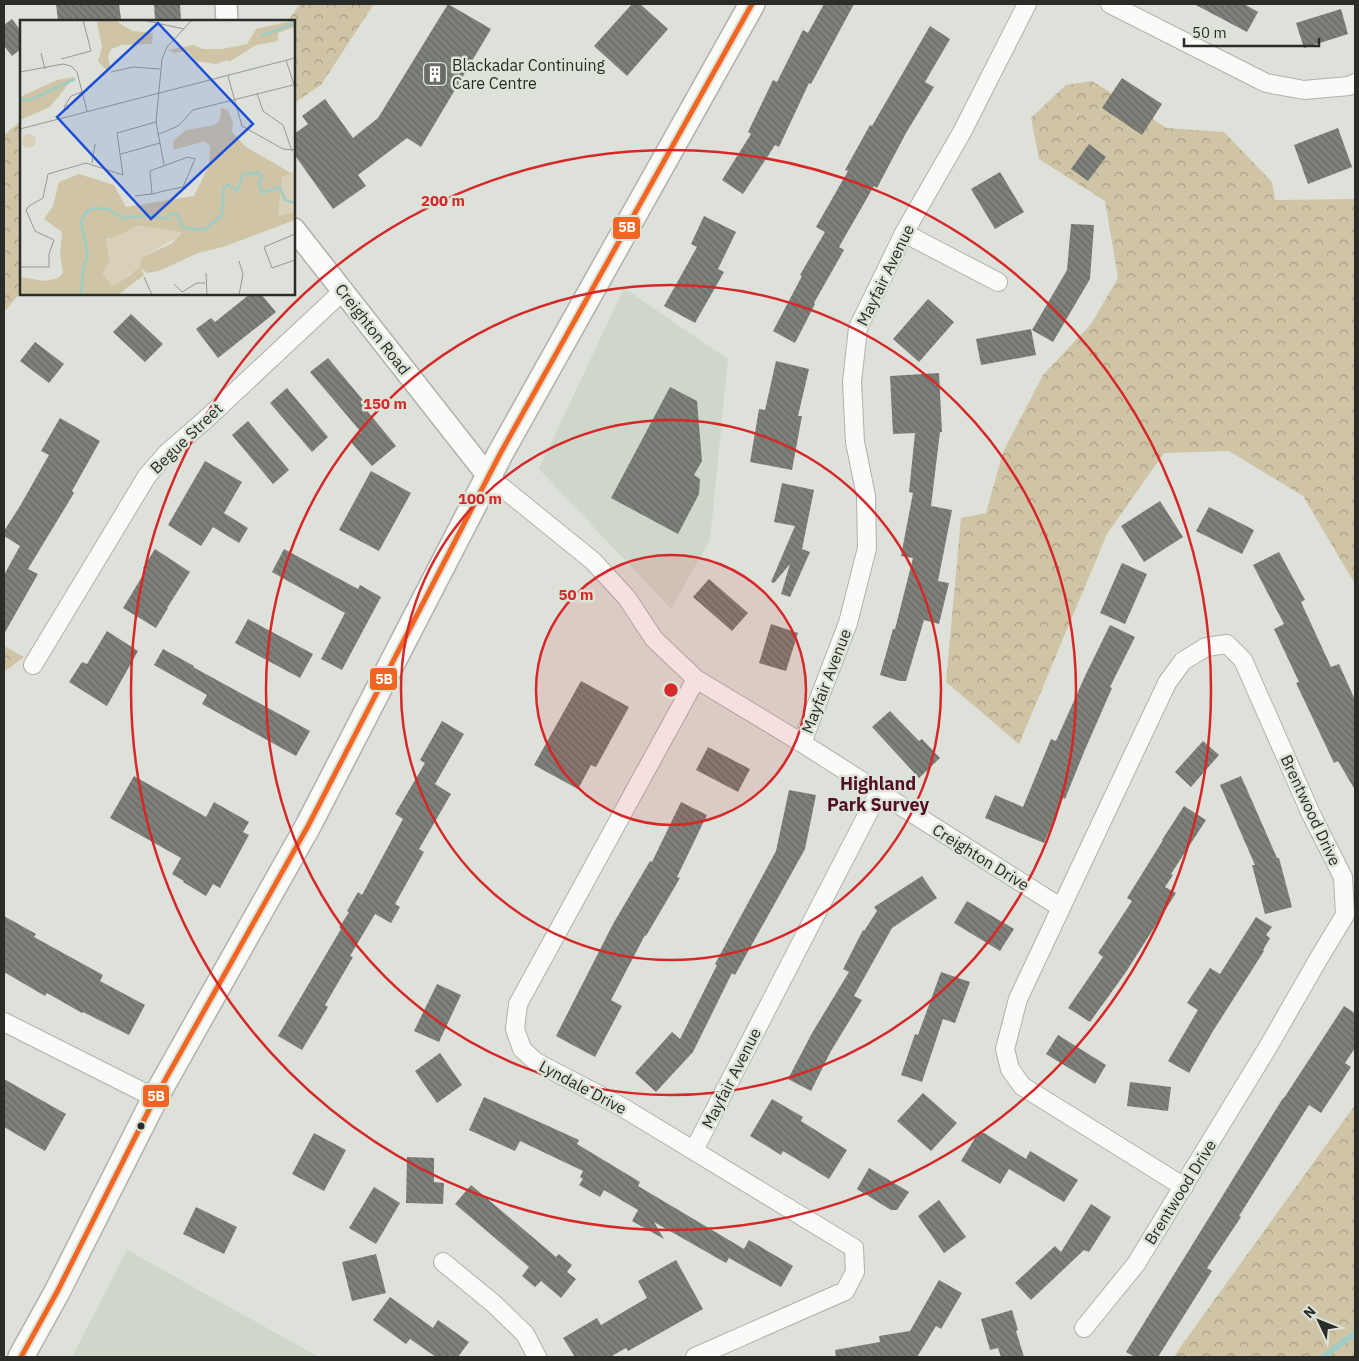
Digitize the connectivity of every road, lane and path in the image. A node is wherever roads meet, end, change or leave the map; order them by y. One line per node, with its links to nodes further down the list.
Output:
1 (226, 4): 5 (street)
2 (752, 4): 11 (main road)
3 (1027, 4): 8 (street, Mayfair Avenue)
4 (1110, 4): 6 (street)
5 (227, 20)
6 (1355, 83)
7 (295, 230): 10 (street, Creighton Road)
8 (904, 233): 9 (street); 14 (street, Mayfair Avenue)
9 (998, 282)
10 (343, 291): 11 (street, Creighton Road); 12 (street, Begue Street)
11 (488, 476): 13 (street, Creighton Drive); 18 (main road)
12 (33, 665)
13 (696, 679): 14 (street, Creighton Drive); 19 (street, Lyndale Drive)
14 (802, 744): 15 (street, Creighton Drive)
15 (879, 792): 16 (street, Creighton Drive); 19 (street, Mayfair Avenue)
16 (1060, 907): 20 (street); 20 (street, Brentwood Drive)
17 (4, 1022): 18 (street)
18 (155, 1098): 23 (main road)
19 (694, 1150): 25 (street, Lyndale Drive)
20 (1184, 1188): 22 (street, Brentwood Drive)
21 (443, 1262): 24 (street)
22 (1084, 1328)
23 (21, 1357)
24 (537, 1357)
25 (695, 1357)

